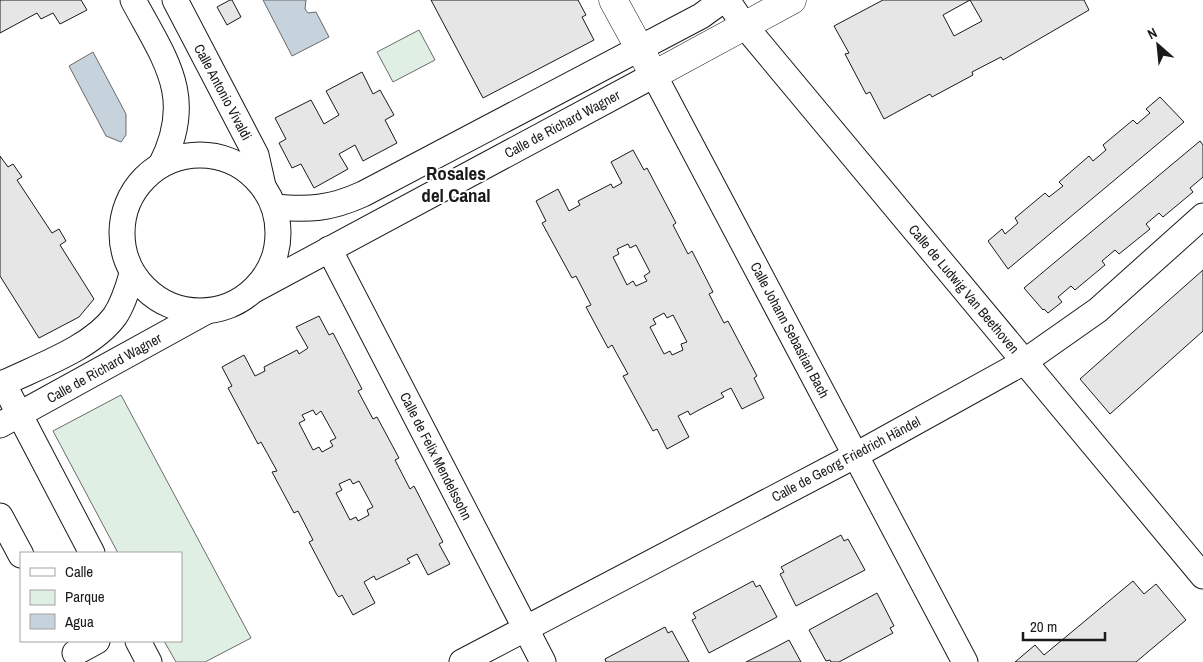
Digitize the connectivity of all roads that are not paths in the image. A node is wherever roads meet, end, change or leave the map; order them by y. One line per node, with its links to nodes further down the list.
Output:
1 (133, 0): 10 (street)
2 (174, 0): 11 (street, Calle Antonio Vivaldi)
3 (612, 0): 8 (street, Calle Johann Sebastian Bach)
4 (722, 0): 8 (street)
5 (727, 0): 7 (street, Calle de Ludwig Van Beethoven)
6 (792, 0): 7 (street, Calle de Richard Wagner)
7 (744, 25): 9 (street, Calle de Richard Wagner); 17 (street, Calle de Ludwig Van Beethoven)
8 (639, 48): 9 (street, Calle Johann Sebastian Bach); 11 (street)
9 (654, 75): 13 (street, Calle de Richard Wagner); 20 (street, Calle Johann Sebastian Bach)
10 (160, 165): 11 (street); 14 (street)
11 (269, 196): 15 (street)
12 (1203, 216): 17 (street, Calle de Georg Friedrich Händel)
13 (329, 249): 15 (street, Calle de Richard Wagner); 25 (street, Calle de Felix Mendelssohn)
14 (132, 274): 16 (street); 18 (street)
15 (254, 290): 16 (street)
16 (207, 311): 19 (street, Calle de Richard Wagner)
17 (1024, 362): 20 (street, Calle de Georg Friedrich Händel); 24 (street, Calle de Ludwig Van Beethoven)
18 (1, 384): 19 (street)
19 (10, 419): 22 (street)
20 (856, 455): 25 (street, Calle de Georg Friedrich Händel); 32 (street, Calle Johann Sebastian Bach)
21 (0, 516): 23 (street)
22 (91, 552)
23 (20, 553)
24 (1203, 576)
25 (526, 629): 30 (street, Calle de Georg Friedrich Händel); 31 (street, Calle de Felix Mendelssohn)
26 (95, 642): 28 (street)
27 (139, 642): 29 (street)
28 (74, 652)
29 (149, 662)
30 (462, 662)
31 (543, 662)
32 (965, 662)

